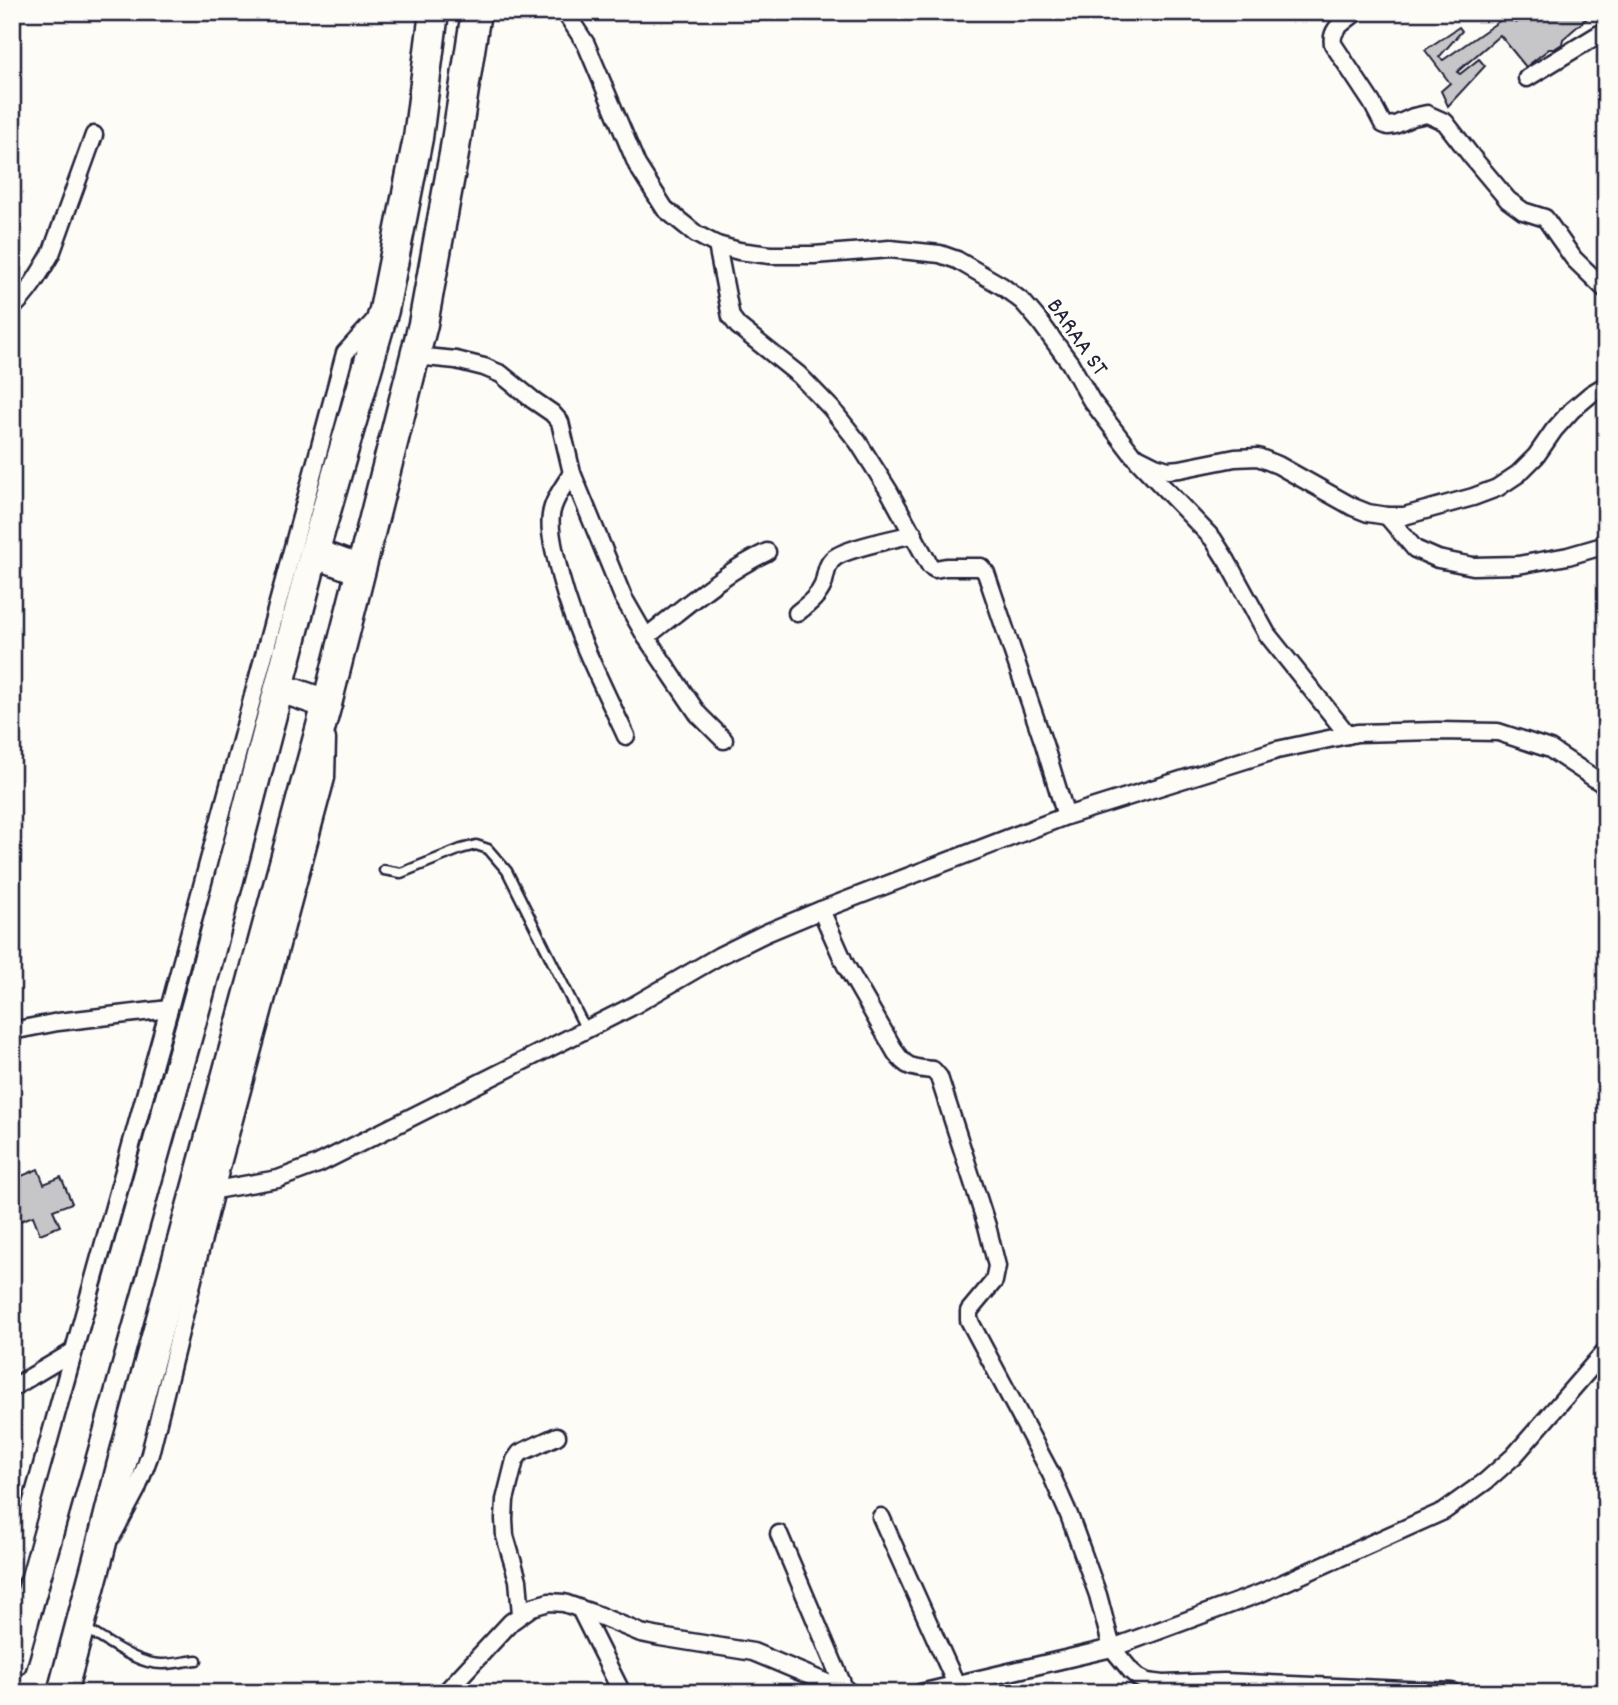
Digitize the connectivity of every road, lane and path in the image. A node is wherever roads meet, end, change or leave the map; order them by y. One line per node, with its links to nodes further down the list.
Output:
1 (434, 12): 11 (highway)
2 (476, 12): 12 (highway)
3 (565, 12): 8 (street, BARAA ST)
4 (1356, 12): 9 (street)
5 (1606, 30): 6 (street)
6 (1527, 78)
7 (94, 135): 10 (street)
8 (717, 245): 14 (street, BARAA ST); 17 (street)
9 (1606, 290)
10 (12, 308)
11 (384, 310): 20 (highway); 33 (street)
12 (415, 356): 15 (street); 21 (highway)
13 (1606, 385): 16 (street, BARAA ST)
14 (1133, 455): 16 (street, BARAA ST); 26 (street)
15 (572, 473): 23 (street); 27 (street)
16 (1387, 516): 18 (street)
17 (914, 534): 22 (street); 30 (street)
18 (1606, 545)
19 (766, 552): 23 (street)
20 (314, 553): 21 (highway); 24 (highway)
21 (360, 570): 25 (highway)
22 (797, 613)
23 (646, 637): 28 (street)
24 (280, 688): 25 (highway); 50 (highway)
25 (327, 704): 36 (street); 43 (highway)
26 (1348, 735): 29 (street); 30 (street)
27 (626, 736)
28 (724, 740)
29 (1606, 786)
30 (1066, 816): 32 (street)
31 (384, 870): 34 (lane)
32 (821, 910): 34 (street); 48 (street)
33 (169, 1009): 35 (street); 38 (street)
34 (586, 1030): 36 (street)
35 (12, 1031)
36 (215, 1190): 43 (street)
37 (1606, 1350): 48 (street)
38 (74, 1351): 39 (street); 44 (street)
39 (12, 1388)
40 (557, 1436): 46 (street)
41 (881, 1517): 51 (street)
42 (779, 1534): 53 (street)
43 (97, 1562): 47 (highway)
44 (12, 1573)
45 (580, 1609): 46 (street); 53 (street); 57 (street)
46 (521, 1614): 56 (street)
47 (80, 1626): 49 (lane); 55 (highway)
48 (1112, 1647): 51 (street); 52 (street)
49 (197, 1660)
50 (12, 1663)
51 (956, 1684): 58 (street)
52 (1225, 1688): 54 (street)
53 (848, 1692)
54 (1452, 1692)
55 (62, 1693)
56 (444, 1693)
57 (622, 1693)
58 (920, 1693)

